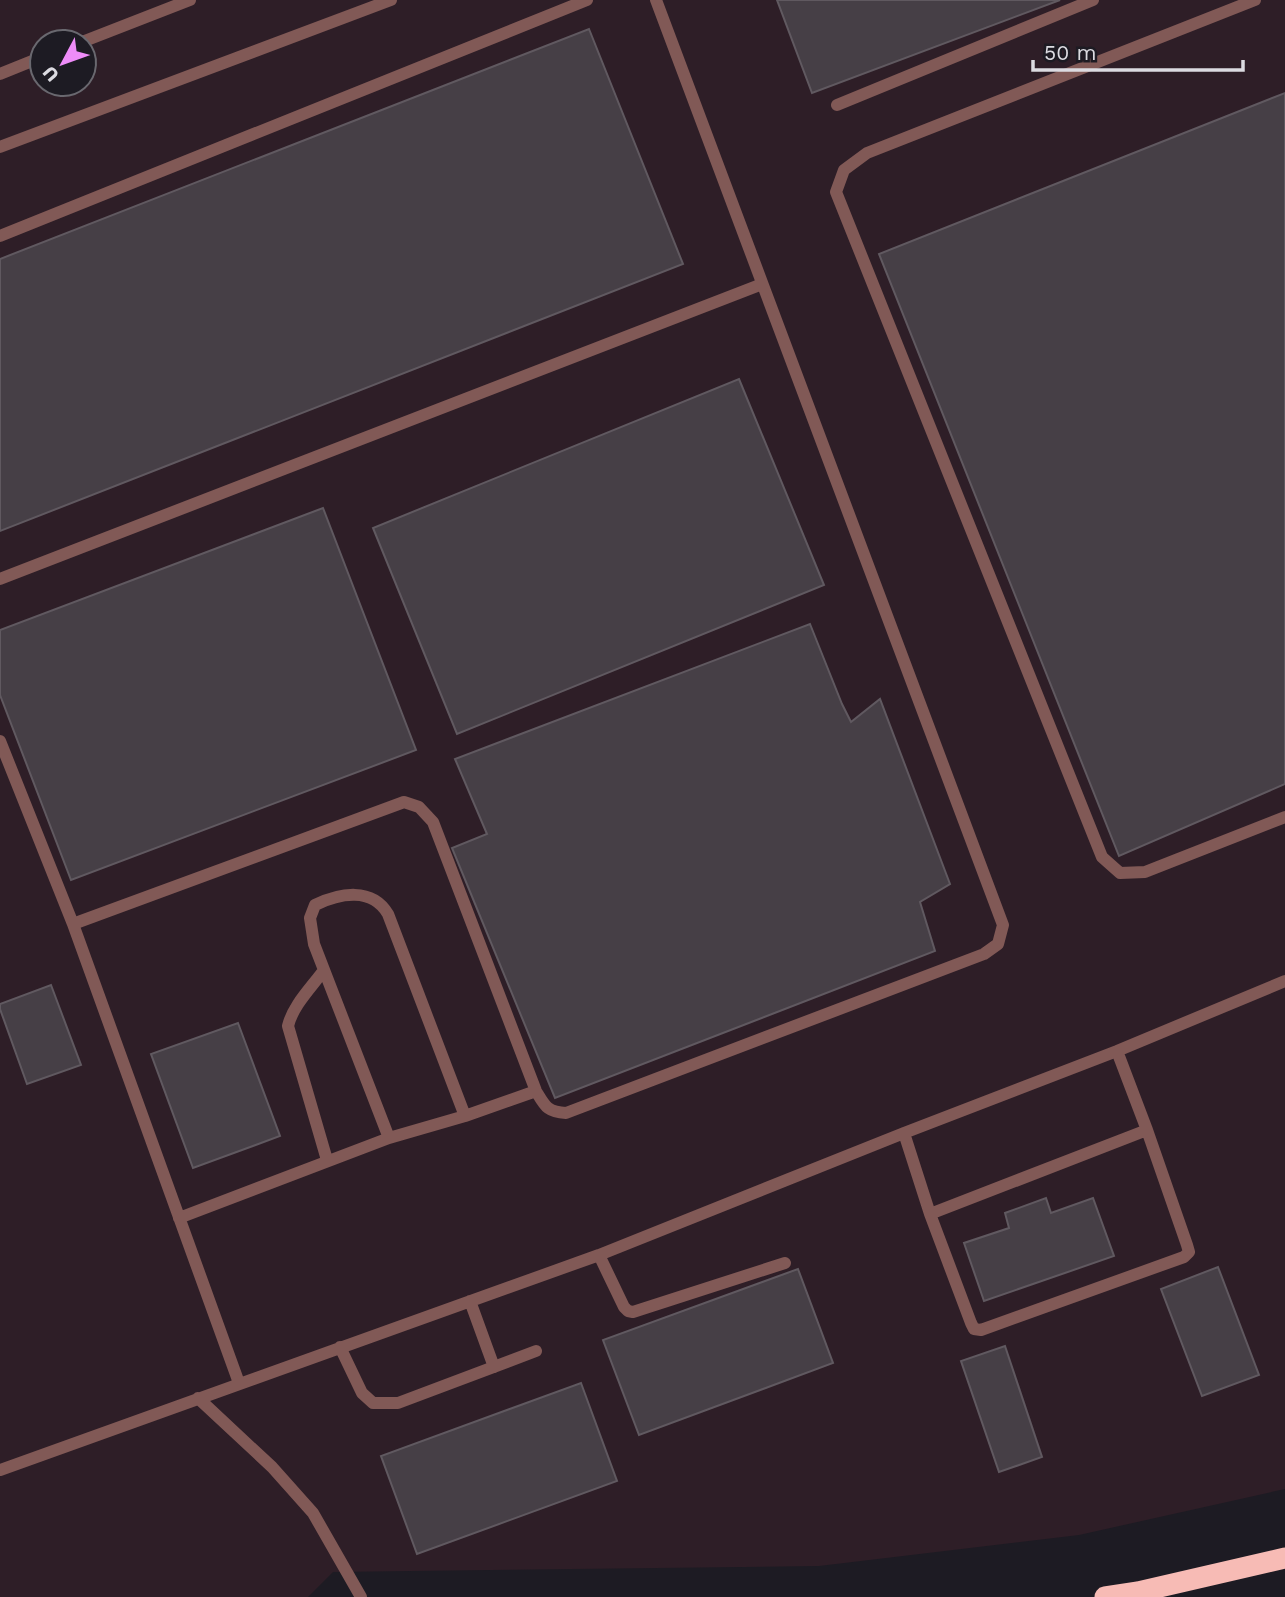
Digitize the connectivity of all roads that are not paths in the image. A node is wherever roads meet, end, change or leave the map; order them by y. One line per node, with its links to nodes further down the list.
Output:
1 (190, 0): 7 (lane)
2 (391, 0): 11 (lane)
3 (587, 0): 12 (lane)
4 (656, 0): 13 (lane)
5 (1093, 0): 10 (lane)
6 (1255, 0): 16 (lane)
7 (98, 36)
8 (28, 63): 9 (lane)
9 (0, 74)
10 (837, 105)
11 (0, 147)
12 (0, 236)
13 (762, 284): 14 (lane); 21 (lane)
14 (0, 579)
15 (0, 741): 17 (lane)
16 (1285, 817)
17 (73, 924): 21 (lane); 28 (lane)
18 (324, 970): 22 (lane); 25 (lane); 26 (lane)
19 (1285, 981): 20 (lane)
20 (1117, 1051): 23 (lane); 24 (lane)
21 (536, 1091): 22 (lane)
22 (466, 1116): 25 (lane)
23 (1147, 1130): 27 (lane); 27 (lane)
24 (904, 1133): 27 (lane); 29 (lane)
25 (388, 1138): 26 (lane)
26 (327, 1160): 28 (lane)
27 (930, 1214)
28 (179, 1218): 35 (lane)
29 (600, 1255): 30 (lane); 31 (lane)
30 (785, 1263)
31 (470, 1301): 32 (lane); 34 (lane)
32 (340, 1347): 34 (lane); 35 (lane)
33 (536, 1351): 34 (lane)
34 (494, 1367)
35 (239, 1383): 36 (lane)
36 (198, 1398): 37 (lane); 39 (lane)
37 (0, 1470)
38 (1285, 1558): 40 (highway)
39 (361, 1597)
40 (1105, 1597)

